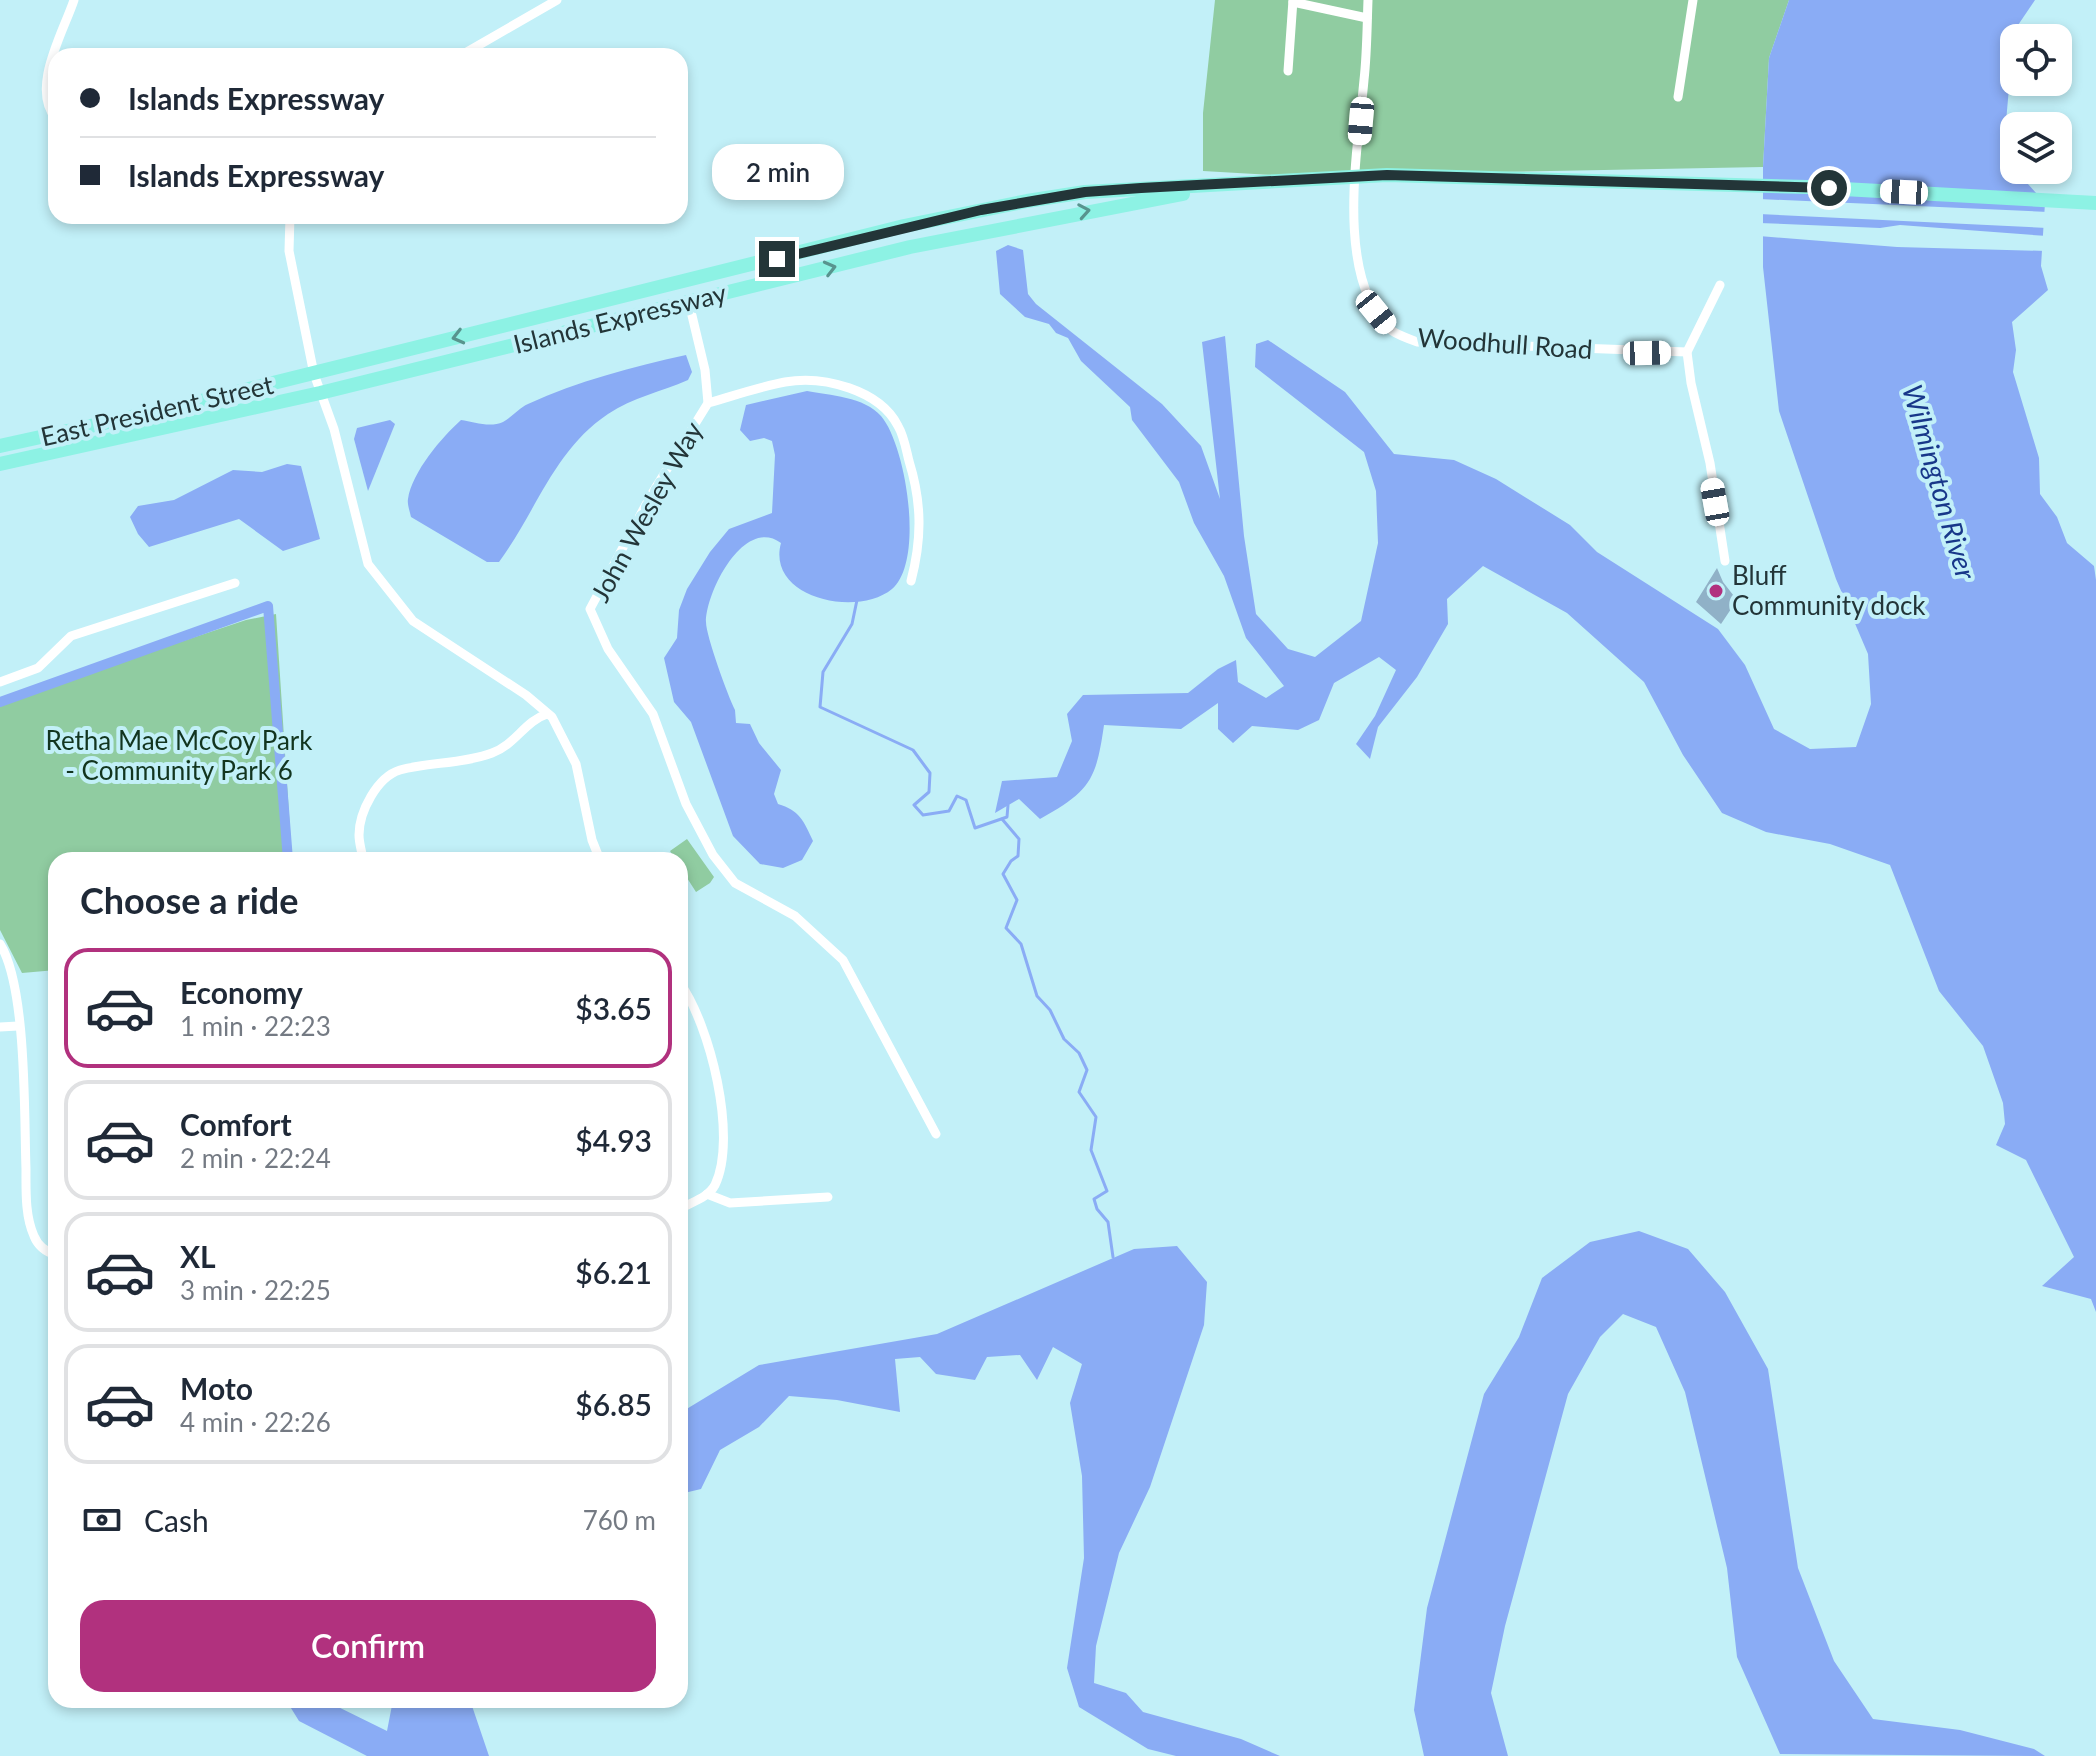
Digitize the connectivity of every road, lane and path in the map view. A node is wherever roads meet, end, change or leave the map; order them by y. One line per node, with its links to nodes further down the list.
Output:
1 (74, 0): 7 (street)
2 (557, 0): 8 (street)
3 (1368, 0): 6 (street, Woodhull Road)
4 (1693, 0): 11 (street)
5 (1293, 1): 6 (street); 9 (street)
6 (1367, 18): 13 (street, Woodhull Road)
7 (58, 48)
8 (474, 48)
9 (1288, 71)
10 (48, 78): 12 (street)
11 (1678, 97)
12 (48, 107)
13 (1356, 176): 14 (main road, Islands Expressway); 15 (main road, Islands Expressway); 19 (street, Woodhull Road)
14 (1218, 184): 18 (main road, Islands Expressway, one-way to 14); 20 (main road, Islands Expressway, one-way to 20)
15 (2096, 203)
16 (288, 224): 20 (street)
17 (1720, 285): 19 (street)
18 (689, 303): 21 (main road, Islands Expressway); 22 (street, John Wesley Way)
19 (1687, 352): 26 (street)
20 (314, 374): 21 (street); 23 (main road, East President Street)
21 (320, 393): 24 (main road, Islands Expressway); 30 (street)
22 (708, 403): 27 (street); 39 (street, John Wesley Way)
23 (0, 446)
24 (22, 460): 25 (main road, East President Street)
25 (0, 464)
26 (1725, 561)
27 (911, 581)
28 (235, 583): 29 (street)
29 (0, 682)
30 (547, 714): 31 (street); 32 (street)
31 (361, 852)
32 (597, 852)
33 (0, 944): 37 (street)
34 (688, 997): 35 (street)
35 (694, 1007): 36 (street); 40 (street)
36 (688, 1008)
37 (18, 1026): 38 (street); 43 (street)
38 (0, 1027)
39 (936, 1134)
40 (707, 1194): 41 (street); 42 (street)
41 (828, 1197)
42 (688, 1205)
43 (48, 1253)

